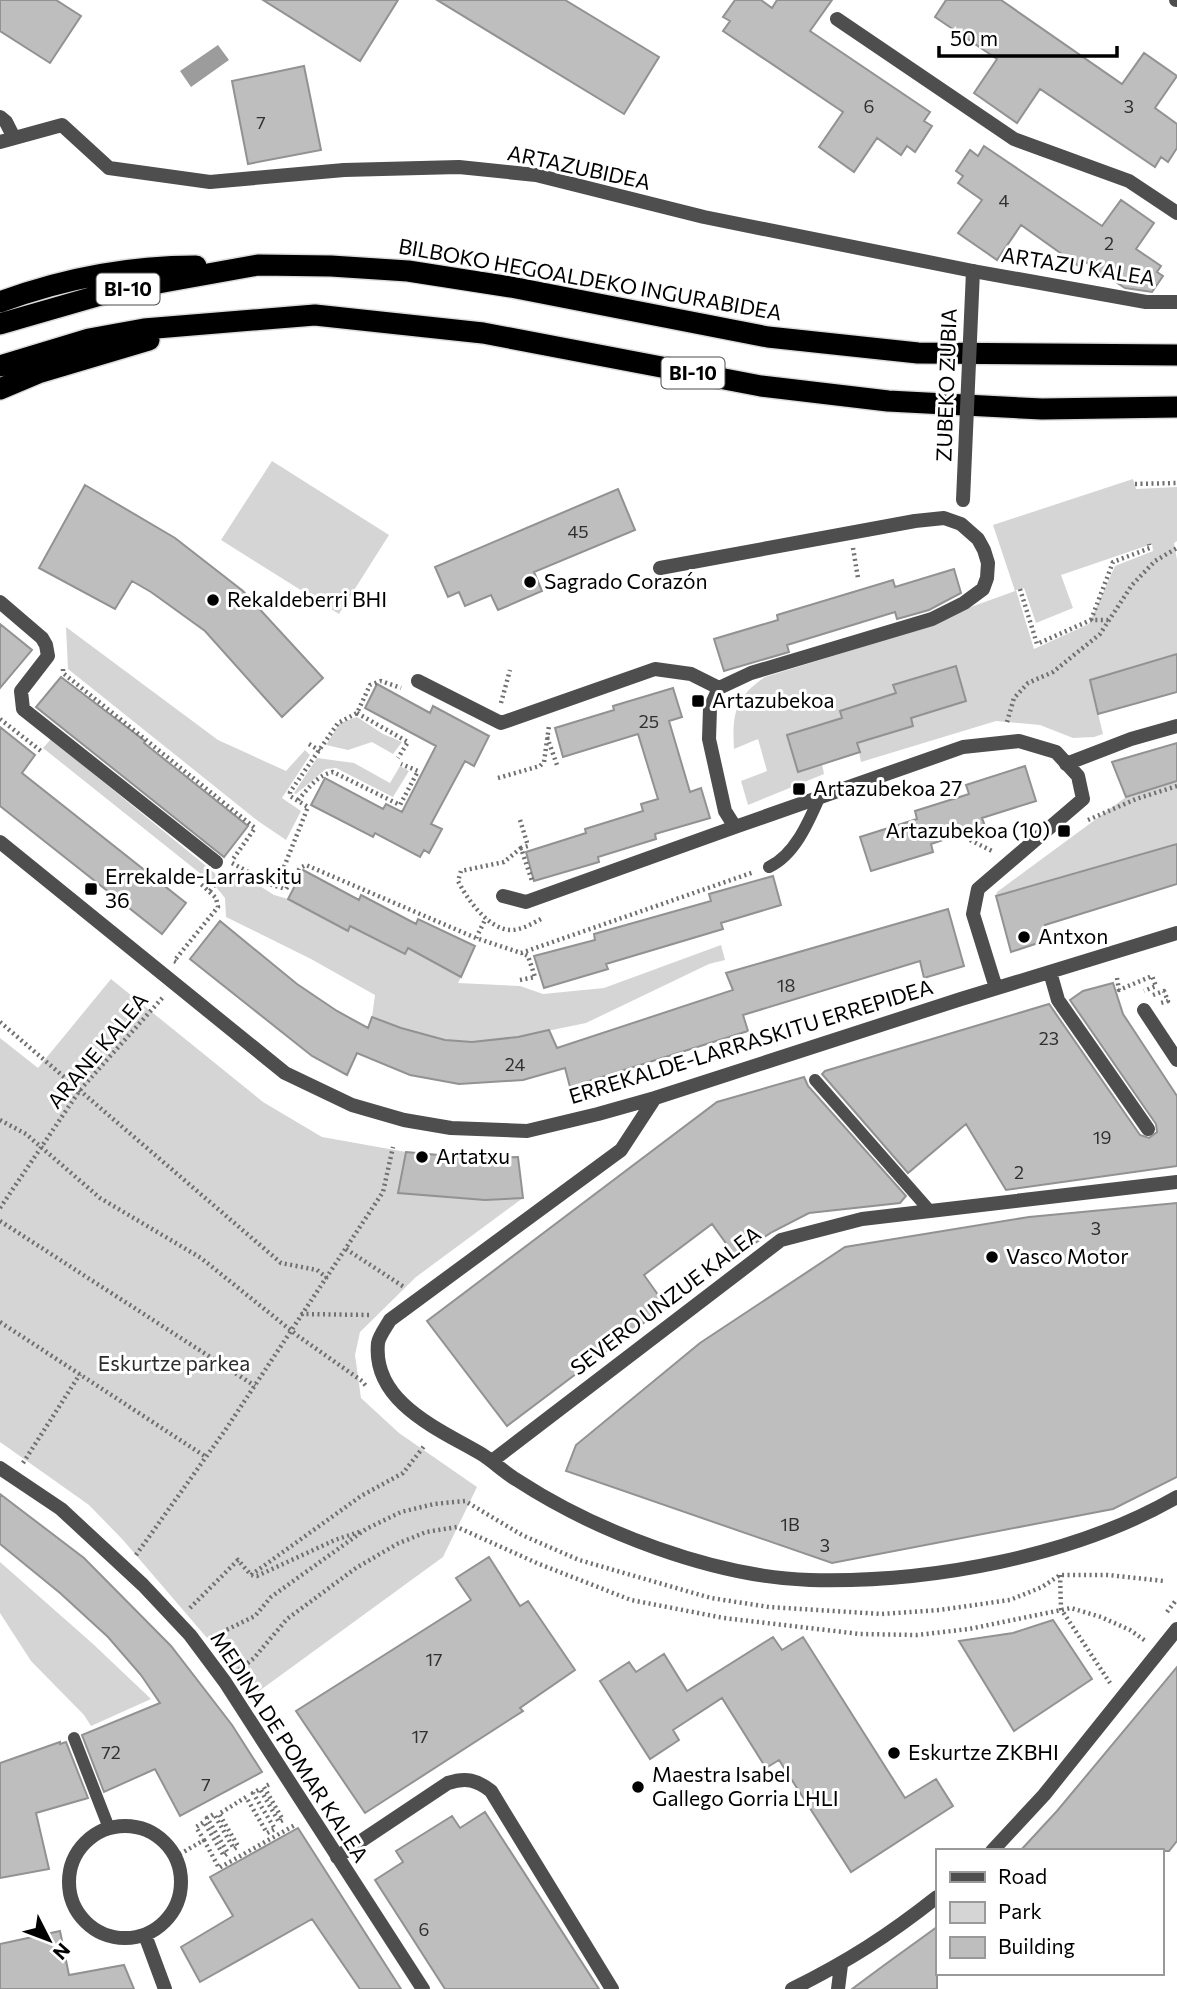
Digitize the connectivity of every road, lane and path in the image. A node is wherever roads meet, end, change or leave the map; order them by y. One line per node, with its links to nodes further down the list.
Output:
1 (837, 19): 4 (street)
2 (0, 117): 3 (street)
3 (7, 140): 6 (street, ARTAZUBIDEA)
4 (1177, 213)
5 (258, 265): 7 (highway); 10 (highway, BILBOKO HEGOALDEKO INGURABIDEA / BI-10); 11 (highway, BILBOKO HEGOALDEKO INGURABIDEA / BI-10)
6 (973, 271): 8 (street, ARTAZU KALEA); 17 (street, ZUBEKO ZUBIA, bridge)
7 (0, 302)
8 (1177, 302)
9 (212, 322): 12 (highway, BI-10); 13 (highway); 14 (highway, BI-10)
10 (0, 324)
11 (1177, 355)
12 (0, 366)
13 (0, 389)
14 (1177, 407)
15 (1177, 483): 16 (path)
16 (1135, 484)
17 (963, 500)
18 (1149, 544): 25 (path)
19 (1177, 548): 26 (path)
20 (660, 568): 30 (street)
21 (856, 571): 22 (path)
22 (858, 578)
23 (1020, 589): 25 (path)
24 (0, 602): 54 (street)
25 (1091, 620): 26 (path)
26 (1108, 620): 35 (path)
27 (62, 661): 55 (path)
28 (510, 670): 31 (path)
29 (418, 681): 30 (street); 32 (path)
30 (719, 688): 49 (street)
31 (499, 710)
32 (357, 713): 40 (path); 46 (path)
33 (0, 719): 39 (path)
34 (555, 722): 37 (path)
35 (1007, 722)
36 (1177, 726): 41 (street)
37 (547, 736): 42 (path); 43 (path)
38 (309, 744): 40 (path)
39 (41, 751)
40 (320, 751): 46 (path)
41 (1066, 764): 45 (street); 47 (street)
42 (558, 765)
43 (498, 778)
44 (1177, 786): 47 (path)
45 (820, 796): 49 (street); 56 (lane)
46 (298, 800): 57 (path)
47 (1064, 815): 71 (street)
48 (520, 820): 52 (path)
49 (735, 827): 61 (street)
50 (970, 840): 53 (path)
51 (0, 842): 70 (street, ERREKALDE-LARRASKITU ERREPIDEA)
52 (520, 848): 60 (path); 63 (path)
53 (998, 854)
54 (216, 862)
55 (231, 862): 57 (path); 59 (path)
56 (769, 867): 65 (path)
57 (290, 881): 63 (path)
58 (200, 883): 59 (path)
59 (210, 891): 64 (path)
60 (536, 891)
61 (503, 896)
62 (1177, 933): 66 (street, ERREKALDE-LARRASKITU ERREPIDEA)
63 (476, 938): 65 (path)
64 (182, 951)
65 (521, 953): 68 (path)
66 (1050, 972): 71 (street, ERREKALDE-LARRASKITU ERREPIDEA); 79 (street)
67 (1117, 978): 69 (path)
68 (520, 980)
69 (1133, 984)
70 (175, 985): 76 (path, ARANE KALEA); 77 (street, ERREKALDE-LARRASKITU ERREPIDEA)
71 (996, 988): 77 (street, ERREKALDE-LARRASKITU ERREPIDEA)
72 (1144, 1010): 74 (street)
73 (0, 1022): 76 (path)
74 (1177, 1060)
75 (815, 1080): 84 (lane)
76 (80, 1090): 81 (path, ARANE KALEA); 87 (path)
77 (655, 1098): 98 (street)
78 (0, 1121): 81 (path)
79 (1148, 1129)
80 (393, 1147): 86 (path)
81 (42, 1148): 83 (path, ARANE KALEA); 92 (path)
82 (1177, 1182): 84 (street, SEVERO UNZUE KALEA)
83 (0, 1208)
84 (930, 1211): 98 (street, SEVERO UNZUE KALEA)
85 (0, 1221): 94 (path)
86 (346, 1250): 87 (path); 88 (path)
87 (327, 1278): 89 (path)
88 (404, 1286)
89 (300, 1314): 90 (path); 92 (path)
90 (371, 1315)
91 (0, 1322): 93 (path)
92 (290, 1330): 94 (path); 95 (path)
93 (80, 1374): 97 (path); 99 (path)
94 (255, 1385): 97 (path)
95 (368, 1390)
96 (425, 1445): 104 (path)
97 (206, 1457): 103 (path)
98 (492, 1461): 101 (street)
99 (23, 1463)
100 (0, 1468): 114 (street, MEDINA DE POMAR KALEA)
101 (1177, 1497)
102 (366, 1529): 104 (path); 105 (path); 112 (path)
103 (135, 1557)
104 (251, 1575): 108 (path)
105 (1060, 1575): 106 (path); 109 (path)
106 (1164, 1581)
107 (1177, 1599): 110 (path)
108 (189, 1609)
109 (1061, 1609): 113 (path); 114 (path); 115 (path)
110 (1167, 1612)
111 (1177, 1629): 113 (street)
112 (212, 1637)
113 (1158, 1650): 121 (street)
114 (225, 1682): 123 (street, MEDINA DE POMAR KALEA)
115 (1112, 1687)
116 (74, 1738): 119 (lane)
117 (270, 1784): 120 (path)
118 (295, 1825): 120 (path)
119 (109, 1828): 122 (street); 125 (street)
120 (204, 1840): 122 (path)
121 (994, 1849)
122 (175, 1857): 125 (street)
123 (337, 1857): 128 (street, MEDINA DE POMAR KALEA); 129 (street)
124 (936, 1898): 126 (street)
125 (145, 1935): 127 (street)
126 (841, 1965): 130 (street); 131 (street)
127 (164, 1989)
128 (423, 1989)
129 (612, 1989)
130 (792, 1989)
131 (838, 1989)

